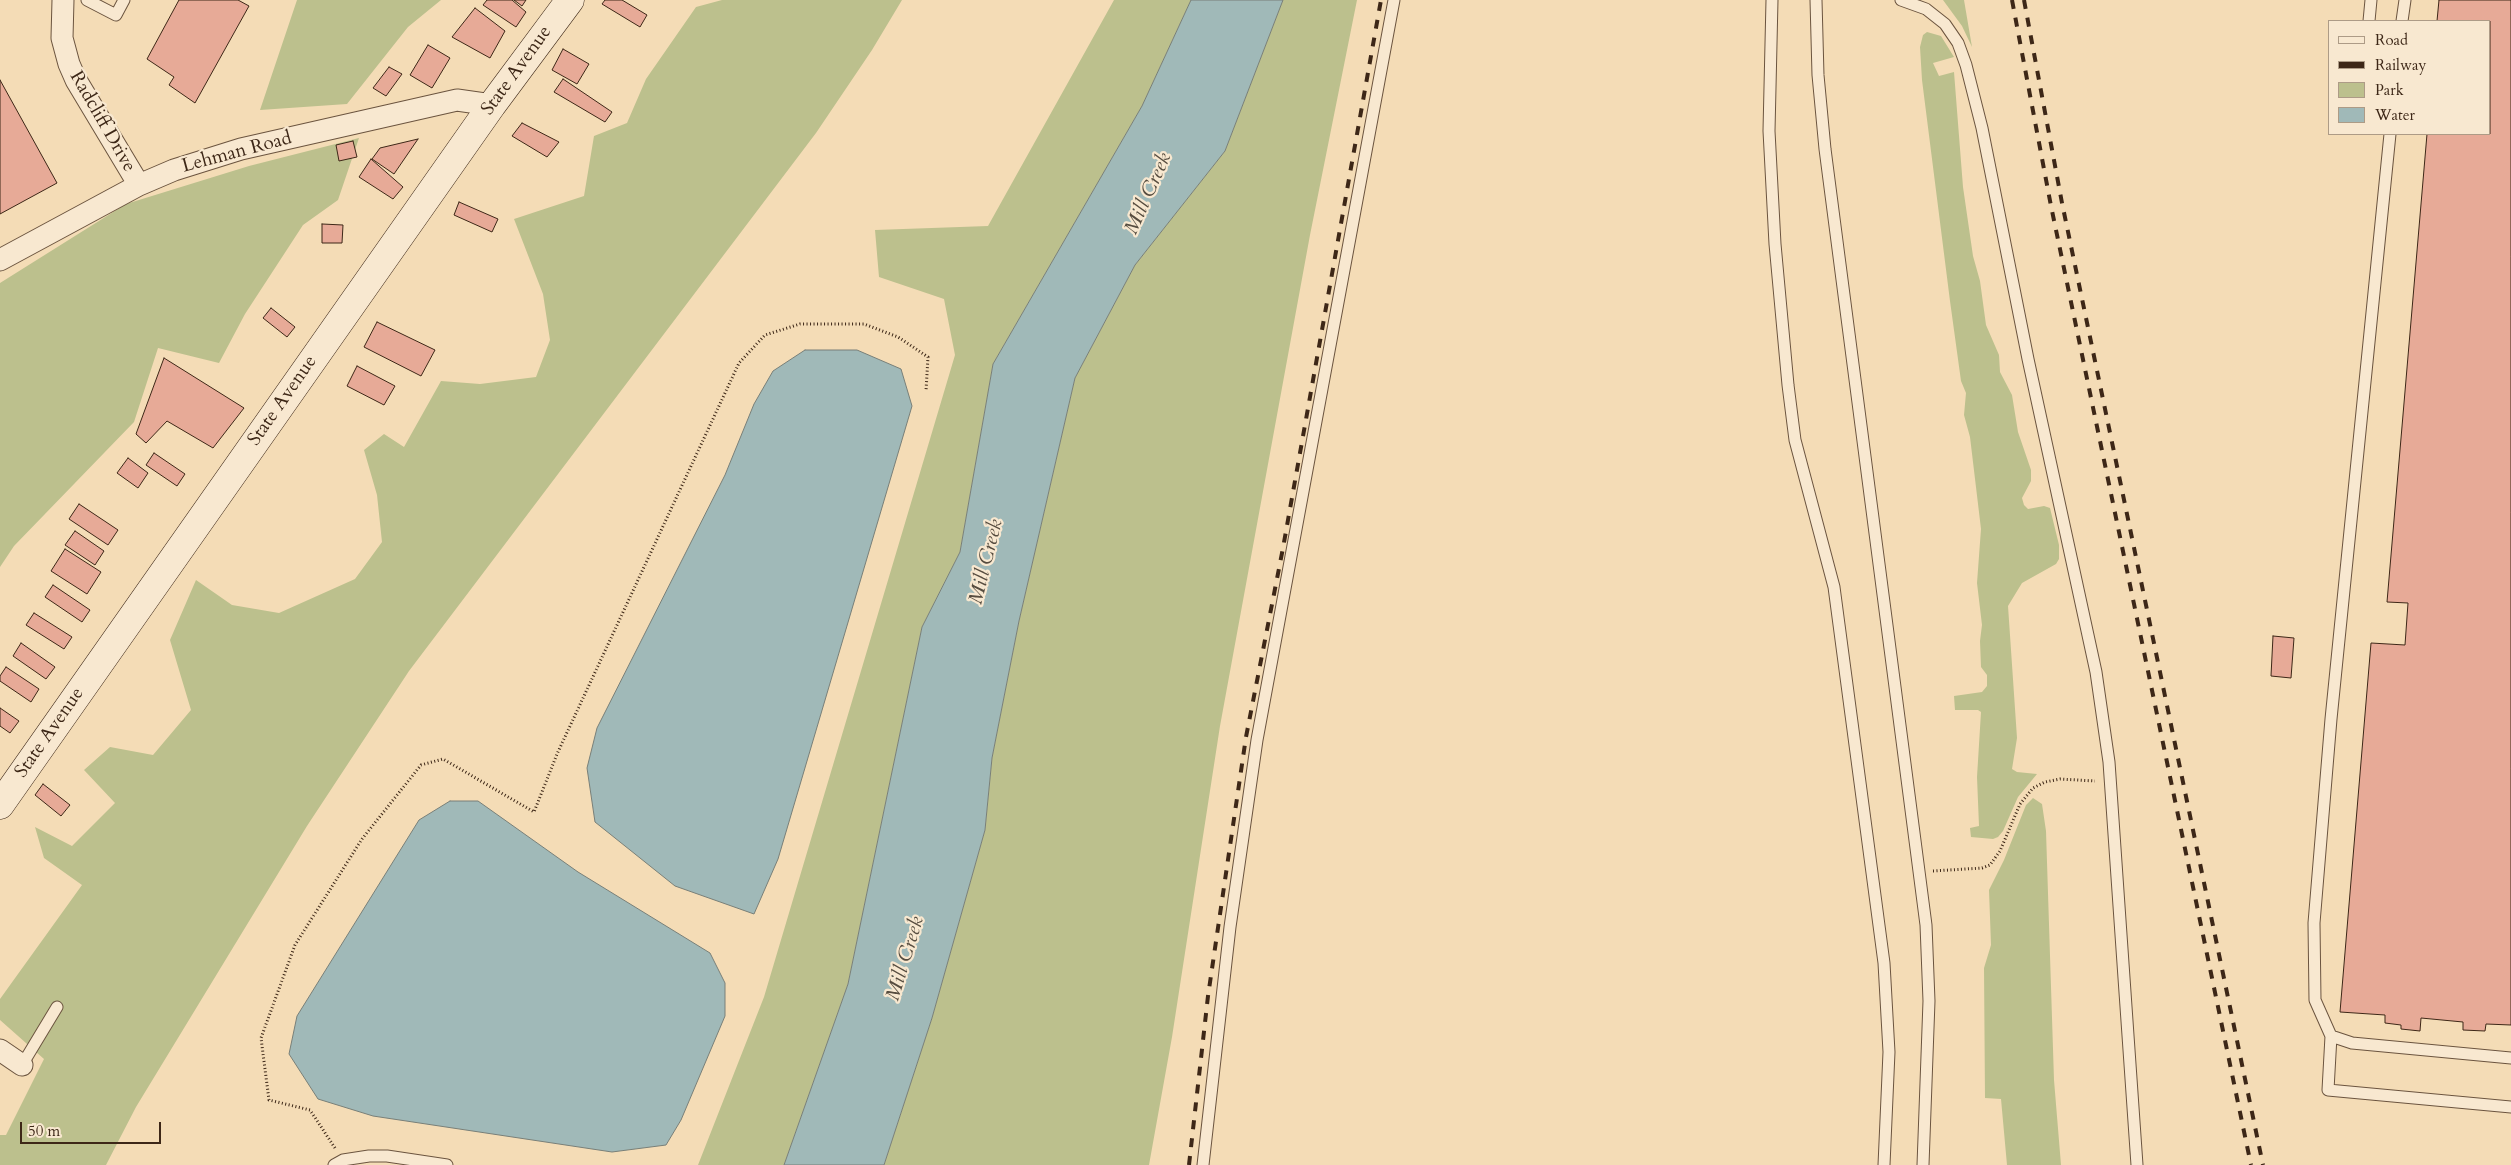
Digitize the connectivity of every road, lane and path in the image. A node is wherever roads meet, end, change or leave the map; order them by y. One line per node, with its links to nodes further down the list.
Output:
1 (63, 0): 15 (street, Radcliff Drive)
2 (87, 0): 3 (lane)
3 (124, 0)
4 (570, 0): 13 (main road, State Avenue)
5 (1394, 0): 29 (lane)
6 (1772, 0): 30 (lane)
7 (1816, 0): 20 (lane)
8 (1901, 0): 18 (lane)
9 (2371, 0): 11 (lane)
10 (2405, 0): 12 (lane)
11 (2369, 20)
12 (2402, 20)
13 (492, 105): 15 (street, Lehman Road); 19 (main road, State Avenue)
14 (2390, 135): 22 (lane)
15 (139, 185): 16 (street, Lehman Road)
16 (0, 260)
17 (926, 391): 27 (path)
18 (2111, 783): 20 (path); 32 (lane)
19 (0, 805)
20 (1919, 871): 31 (lane)
21 (57, 1007): 25 (lane)
22 (2331, 1036): 24 (lane); 26 (lane)
23 (0, 1050): 25 (street)
24 (2511, 1058)
25 (22, 1066)
26 (2511, 1107)
27 (339, 1162): 28 (lane)
28 (447, 1165)
29 (1203, 1165)
30 (1884, 1165)
31 (1923, 1165)
32 (2137, 1165)

